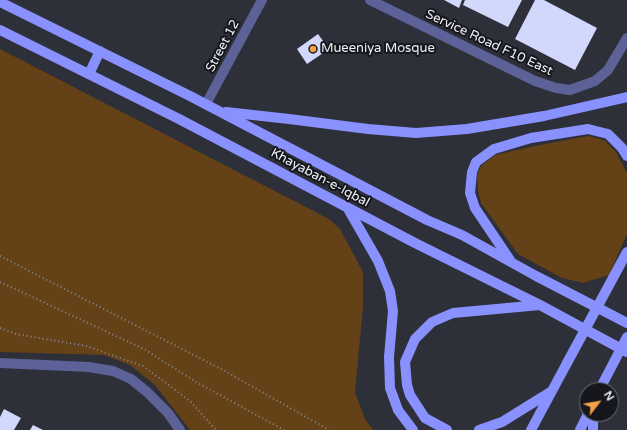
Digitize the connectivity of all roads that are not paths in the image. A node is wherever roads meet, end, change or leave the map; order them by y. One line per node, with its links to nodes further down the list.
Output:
1 (262, 0): 9 (street, Street 12)
2 (370, 0): 5 (street, Service Road F10 East)
3 (0, 2): 6 (main road, Khayaban-e-Iqbal)
4 (0, 30): 7 (main road, Khayaban-e-Iqbal)
5 (627, 38)
6 (100, 51): 7 (main road); 9 (main road, Khayaban-e-Iqbal)
7 (89, 74): 12 (main road, Khayaban-e-Iqbal)
8 (627, 96): 10 (main road)
9 (206, 104): 10 (main road, Khayaban-e-Iqbal)
10 (220, 112): 14 (main road, Khayaban-e-Iqbal)
11 (627, 156): 14 (main road)
12 (347, 207): 15 (main road, Khayaban-e-Iqbal); 23 (main road)
13 (627, 252): 21 (main road, bridge)
14 (511, 262): 16 (main road, Khayaban-e-Iqbal)
15 (540, 305): 18 (main road, Khayaban-e-Iqbal); 24 (main road)
16 (627, 322)
17 (627, 337): 20 (main road, bridge)
18 (627, 352)
19 (0, 364): 22 (street)
20 (604, 382)
21 (552, 391): 25 (main road); 26 (main road)
22 (180, 430)
23 (413, 430)
24 (447, 430)
25 (479, 430)
26 (531, 430)

